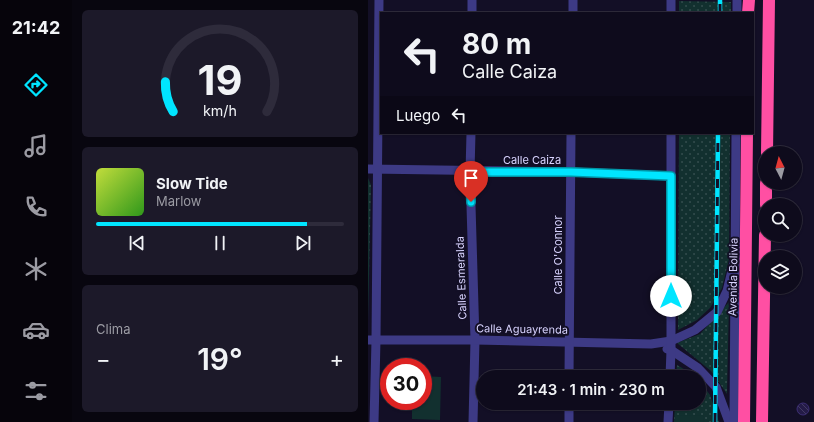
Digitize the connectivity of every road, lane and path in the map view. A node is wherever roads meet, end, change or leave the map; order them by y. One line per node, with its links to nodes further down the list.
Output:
1 (379, 0): 20 (street)
2 (472, 0): 8 (street)
3 (573, 0): 9 (street)
4 (671, 0): 10 (street)
5 (737, 0): 11 (street)
6 (749, 0): 12 (highway)
7 (769, 0): 18 (highway)
8 (472, 12)
9 (573, 12)
10 (671, 12)
11 (737, 12)
12 (748, 12)
13 (471, 134): 21 (street, Calle Esmeralda)
14 (571, 134): 22 (street, Calle O'Connor)
15 (671, 134): 23 (street)
16 (736, 134): 25 (street)
17 (747, 134): 40 (highway, Avenida Bolivia)
18 (766, 146)
19 (368, 169): 20 (street, Calle Caiza)
20 (378, 169): 21 (street, Calle Caiza); 26 (street)
21 (470, 172): 22 (street, Calle Caiza); 27 (street, Calle Esmeralda)
22 (571, 172): 23 (street, Calle Caiza); 28 (street, Calle O'Connor)
23 (671, 176): 29 (street)
24 (765, 242): 41 (highway)
25 (735, 258): 29 (street, Calle Aguayrenda); 39 (street)
26 (372, 340): 27 (street, Calle Aguayrenda); 34 (street)
27 (475, 340): 28 (street, Calle Aguayrenda); 35 (street, Calle Esmeralda)
28 (570, 342): 29 (street, Calle Aguayrenda); 30 (street, Calle O'Connor)
29 (671, 345): 31 (street); 38 (street)
30 (569, 370)
31 (670, 370)
32 (569, 410): 36 (street)
33 (669, 410): 37 (street)
34 (374, 422)
35 (473, 422)
36 (569, 422)
37 (668, 422)
38 (729, 422)
39 (734, 422)
40 (744, 422)
41 (762, 422)

